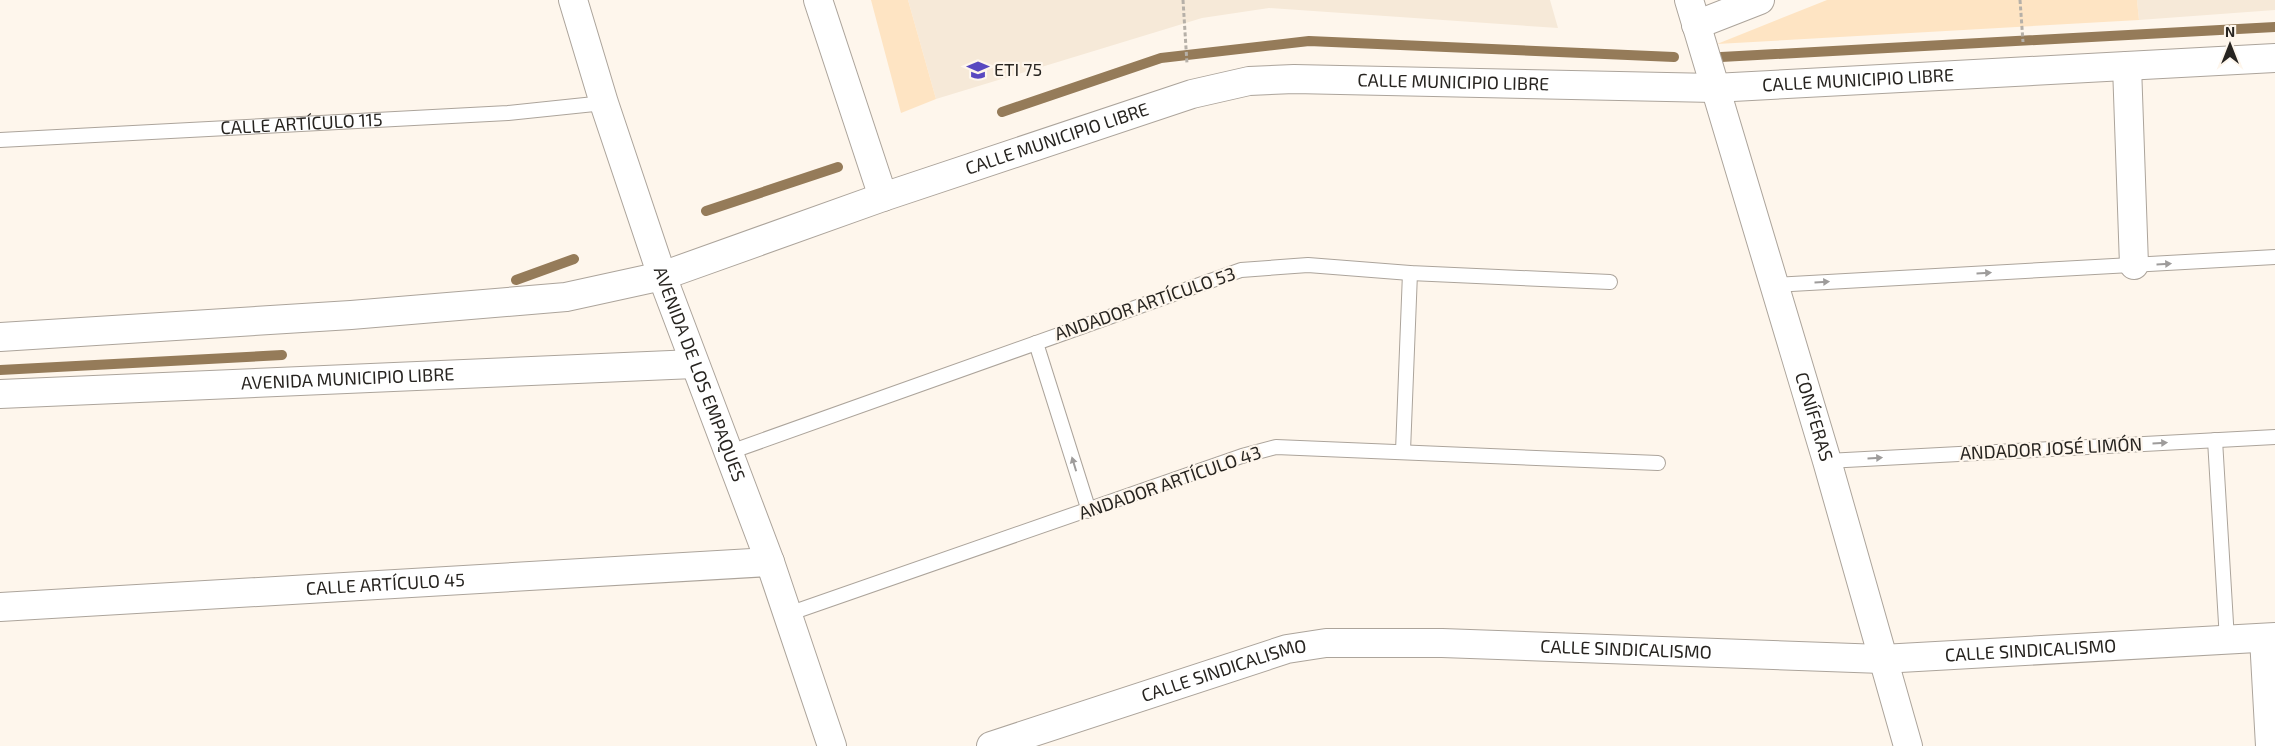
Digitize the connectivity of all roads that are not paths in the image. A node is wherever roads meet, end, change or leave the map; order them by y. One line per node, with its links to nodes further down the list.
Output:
1 (573, 0): 8 (street, AVENIDA DE LOS EMPAQUES)
2 (818, 0): 10 (street)
3 (1760, 0): 4 (street)
4 (1693, 12): 7 (street, CONÍFERAS)
5 (2275, 58): 6 (street, CALLE MUNICIPIO LIBRE)
6 (2127, 66): 7 (street, CALLE MUNICIPIO LIBRE); 12 (street)
7 (1714, 88): 10 (street, CALLE MUNICIPIO LIBRE); 16 (street, CONÍFERAS)
8 (604, 103): 9 (lane, CALLE ARTÍCULO 115); 14 (street, AVENIDA DE LOS EMPAQUES)
9 (0, 140)
10 (883, 197): 14 (street, CALLE MUNICIPIO LIBRE)
11 (2275, 257): 12 (lane, one-way to 11)
12 (2134, 265): 16 (lane, one-way to 12)
13 (1410, 273): 15 (lane, ANDADOR ARTÍCULO 53); 18 (lane, ANDADOR ARTÍCULO 53); 23 (lane)
14 (662, 276): 17 (street); 19 (street, AVENIDA DE LOS EMPAQUES)
15 (1610, 282)
16 (1773, 285): 25 (street, CONÍFERAS)
17 (0, 337)
18 (1036, 342): 24 (lane, ANDADOR ARTÍCULO 53); 27 (lane, one-way to 18)
19 (694, 364): 20 (street, AVENIDA MUNICIPIO LIBRE); 24 (street, AVENIDA DE LOS EMPAQUES)
20 (0, 394)
21 (2275, 437): 22 (lane, ANDADOR JOSÉ LIMÓN)
22 (2216, 440): 25 (lane, ANDADOR JOSÉ LIMÓN, one-way to 22); 32 (lane)
23 (1403, 451): 26 (lane, ANDADOR ARTÍCULO 43); 27 (lane, ANDADOR ARTÍCULO 43)
24 (730, 452): 28 (street, AVENIDA DE LOS EMPAQUES)
25 (1827, 460): 33 (street, CONÍFERAS)
26 (1658, 463)
27 (1089, 511): 30 (lane, ANDADOR ARTÍCULO 43)
28 (770, 562): 29 (street, CALLE ARTÍCULO 45); 30 (street, AVENIDA DE LOS EMPAQUES)
29 (0, 606)
30 (788, 614): 34 (street, AVENIDA DE LOS EMPAQUES)
31 (2270, 638): 32 (street, CALLE SINDICALISMO); 37 (street)
32 (2227, 640): 33 (street, CALLE SINDICALISMO)
33 (1882, 659): 35 (street, CALLE SINDICALISMO); 36 (street, CONÍFERAS)
34 (832, 746)
35 (992, 746)
36 (1908, 746)
37 (2270, 746)

